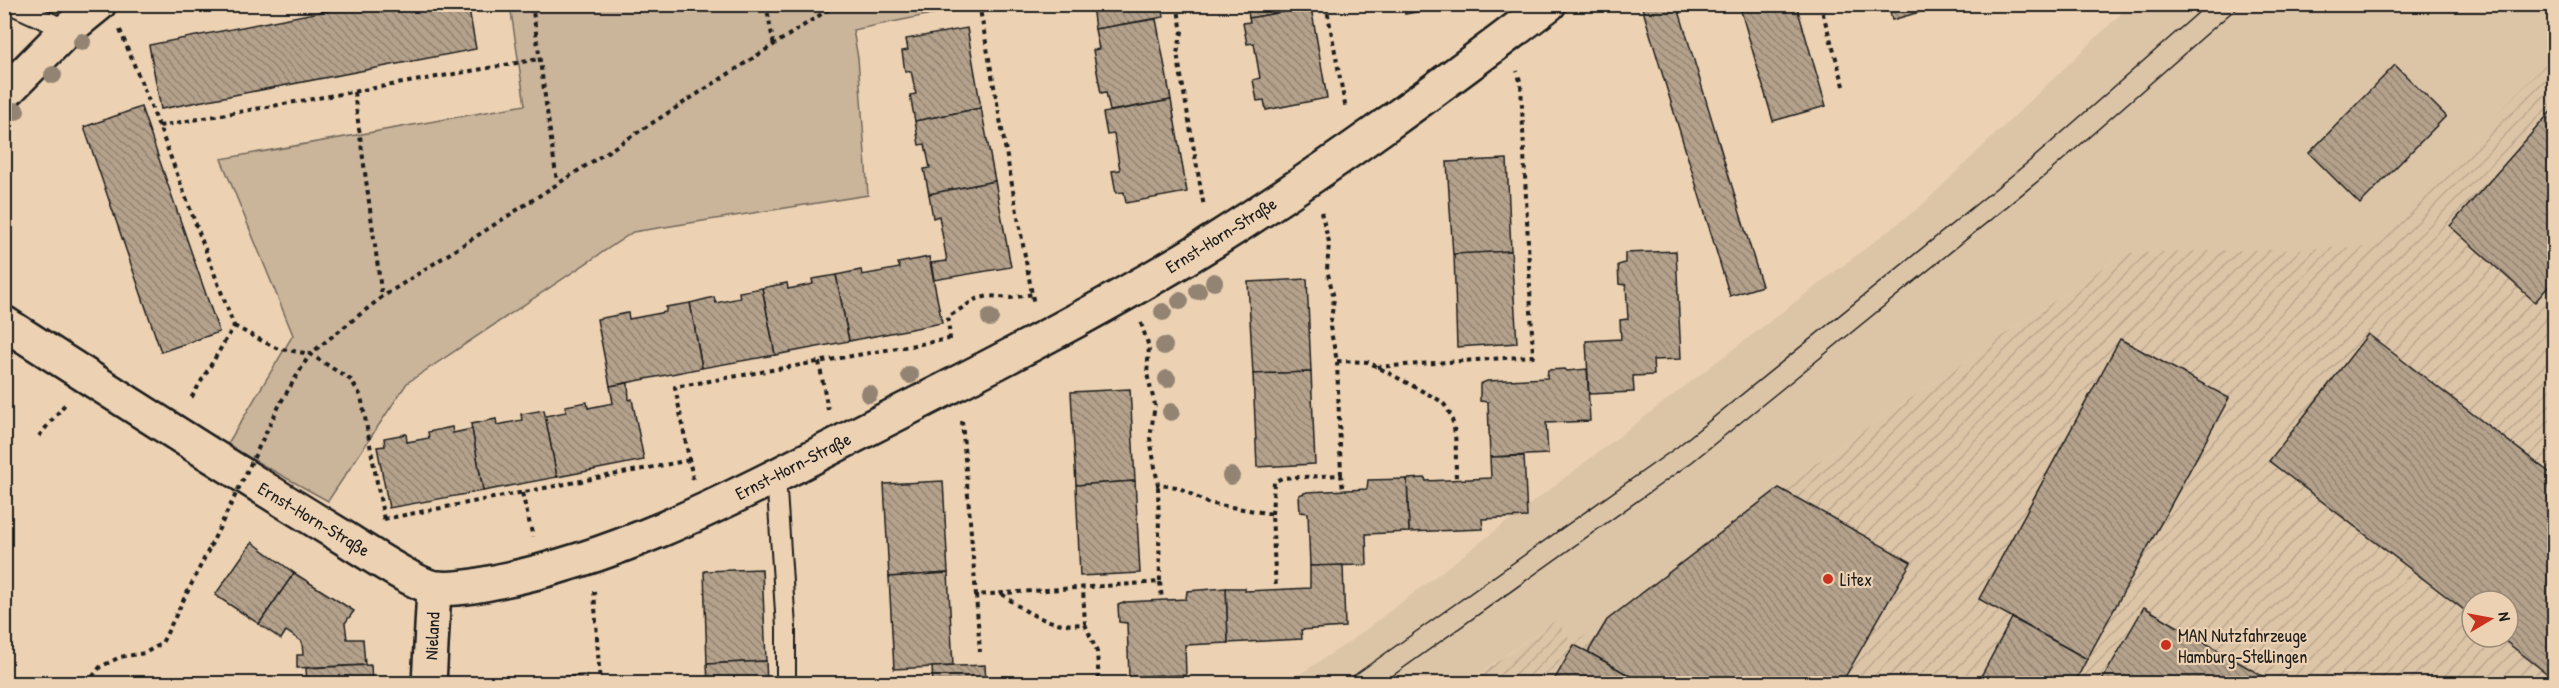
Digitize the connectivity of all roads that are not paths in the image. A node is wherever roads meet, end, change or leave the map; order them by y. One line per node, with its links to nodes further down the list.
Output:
1 (10, 4): 4 (lane)
2 (1550, 4): 7 (street, Ernst-Horn-Straße)
3 (109, 16): 4 (street)
4 (67, 30): 5 (street)
5 (4, 94)
6 (4, 323): 8 (street, Ernst-Horn-Straße)
7 (776, 476): 8 (street, Ernst-Horn-Straße); 10 (lane)
8 (434, 589): 9 (street, Nieland)
9 (429, 684)
10 (786, 684)

